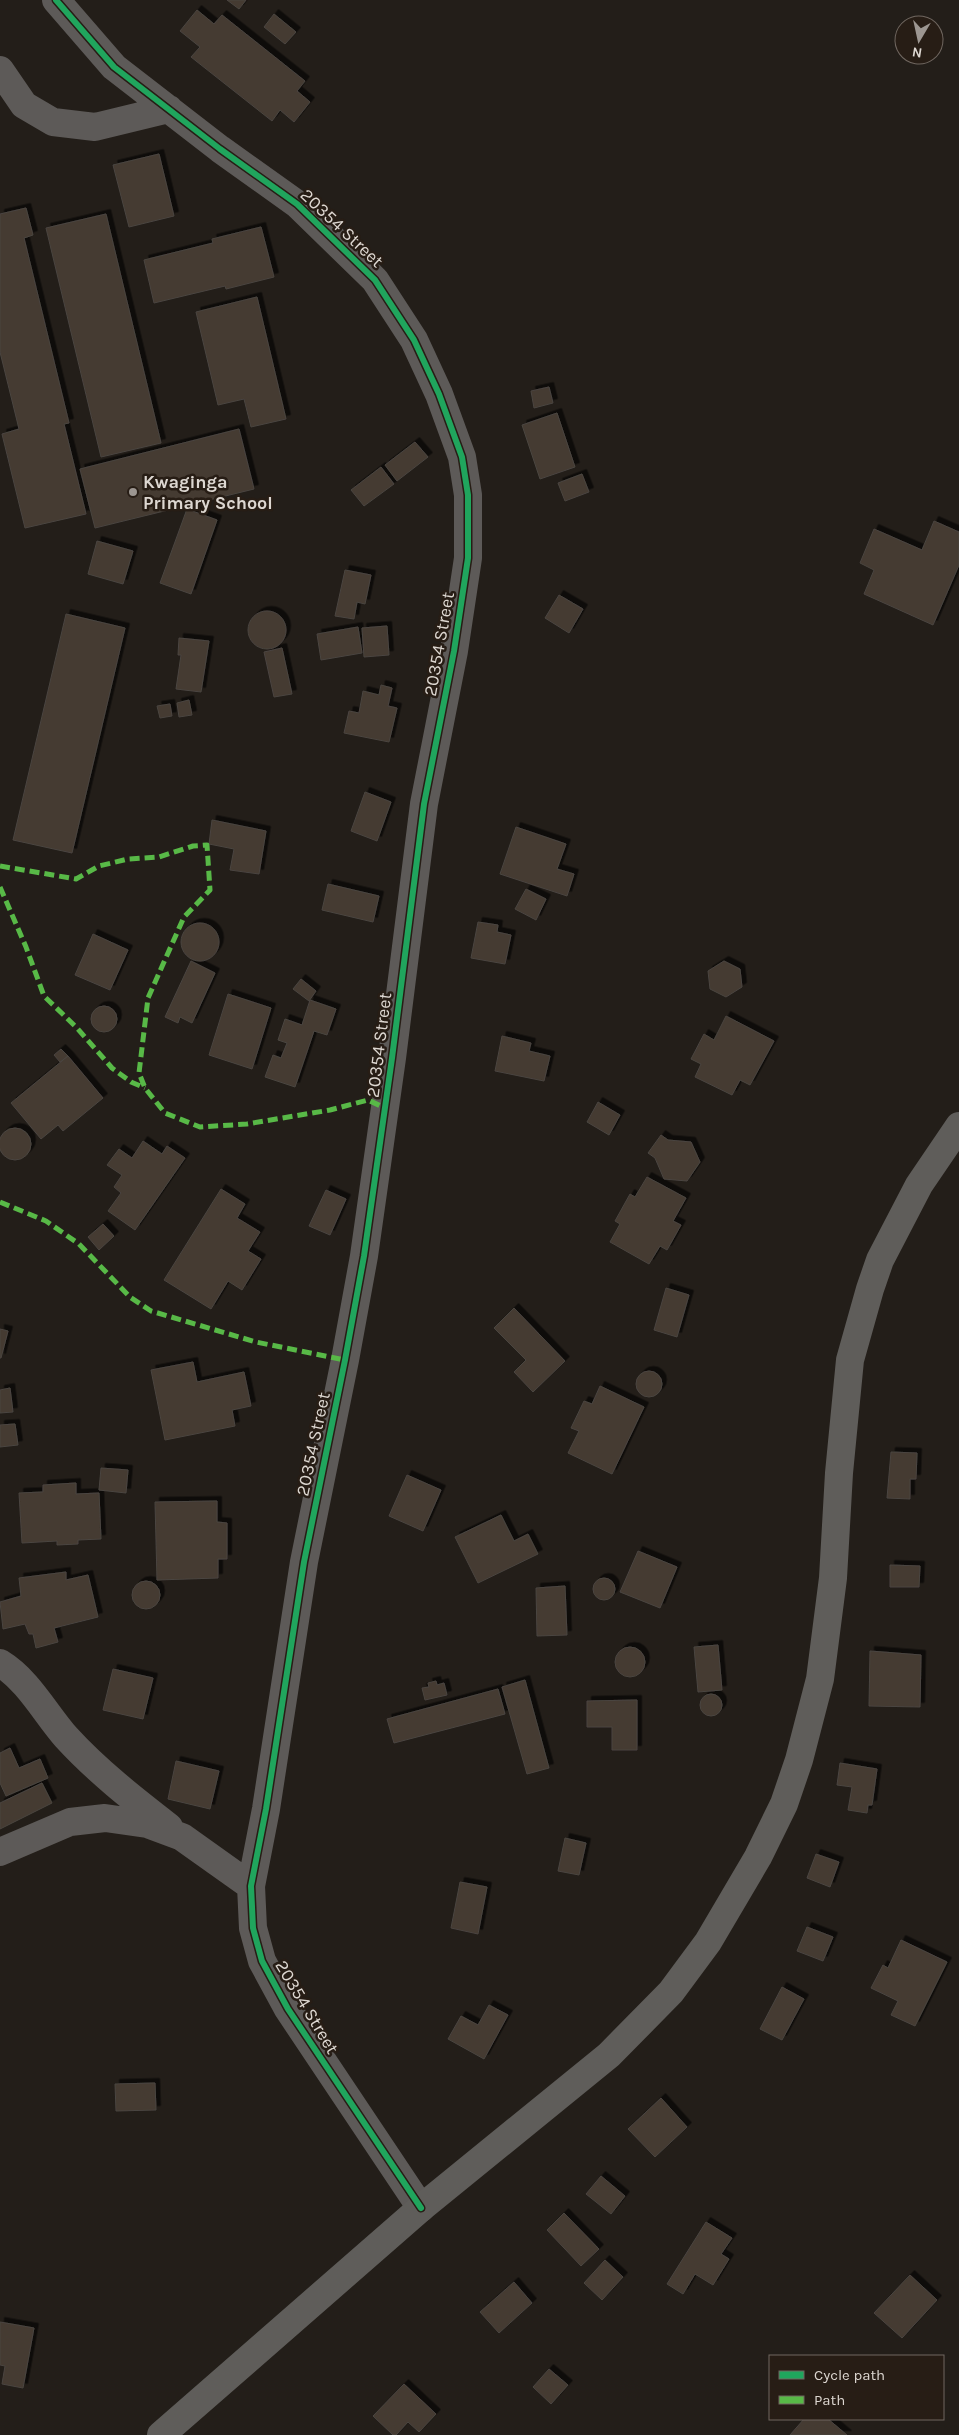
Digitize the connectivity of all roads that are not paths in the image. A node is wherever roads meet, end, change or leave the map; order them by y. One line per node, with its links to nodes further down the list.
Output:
1 (56, 0): 3 (street, 20354 Street)
2 (0, 70): 3 (street)
3 (168, 109): 8 (street, 20354 Street)
4 (959, 1126): 9 (street)
5 (0, 1663): 6 (street)
6 (182, 1837): 7 (street); 8 (street)
7 (0, 1852)
8 (250, 1886): 9 (street, 20354 Street)
9 (421, 2208): 10 (street)
10 (161, 2435)

